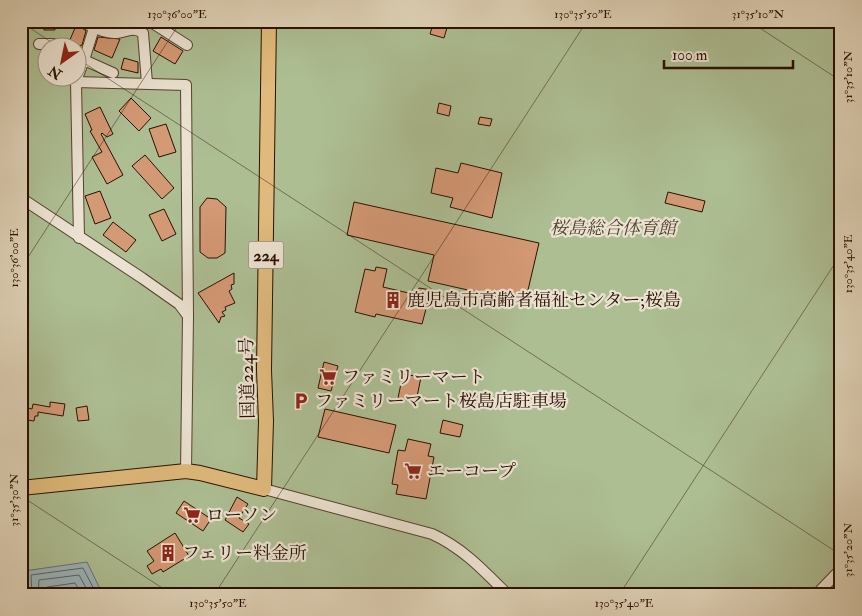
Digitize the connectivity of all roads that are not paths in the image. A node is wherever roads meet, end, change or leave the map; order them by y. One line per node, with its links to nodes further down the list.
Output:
1 (83, 21): 4 (street)
2 (269, 21): 18 (highway, 国道224号 / 224)
3 (153, 23): 5 (street); 7 (street)
4 (94, 28): 5 (street); 6 (street)
5 (145, 38): 11 (street)
6 (88, 42)
7 (187, 45)
8 (88, 61): 9 (street)
9 (114, 73)
10 (88, 79): 11 (street)
11 (147, 83): 15 (street)
12 (77, 88): 14 (street)
13 (21, 198): 14 (street)
14 (79, 238): 15 (street)
15 (188, 316): 16 (street)
16 (186, 471): 17 (highway); 18 (highway)
17 (21, 488)
18 (264, 489): 20 (street)
19 (841, 569): 21 (street)
20 (508, 595)
21 (816, 595)

